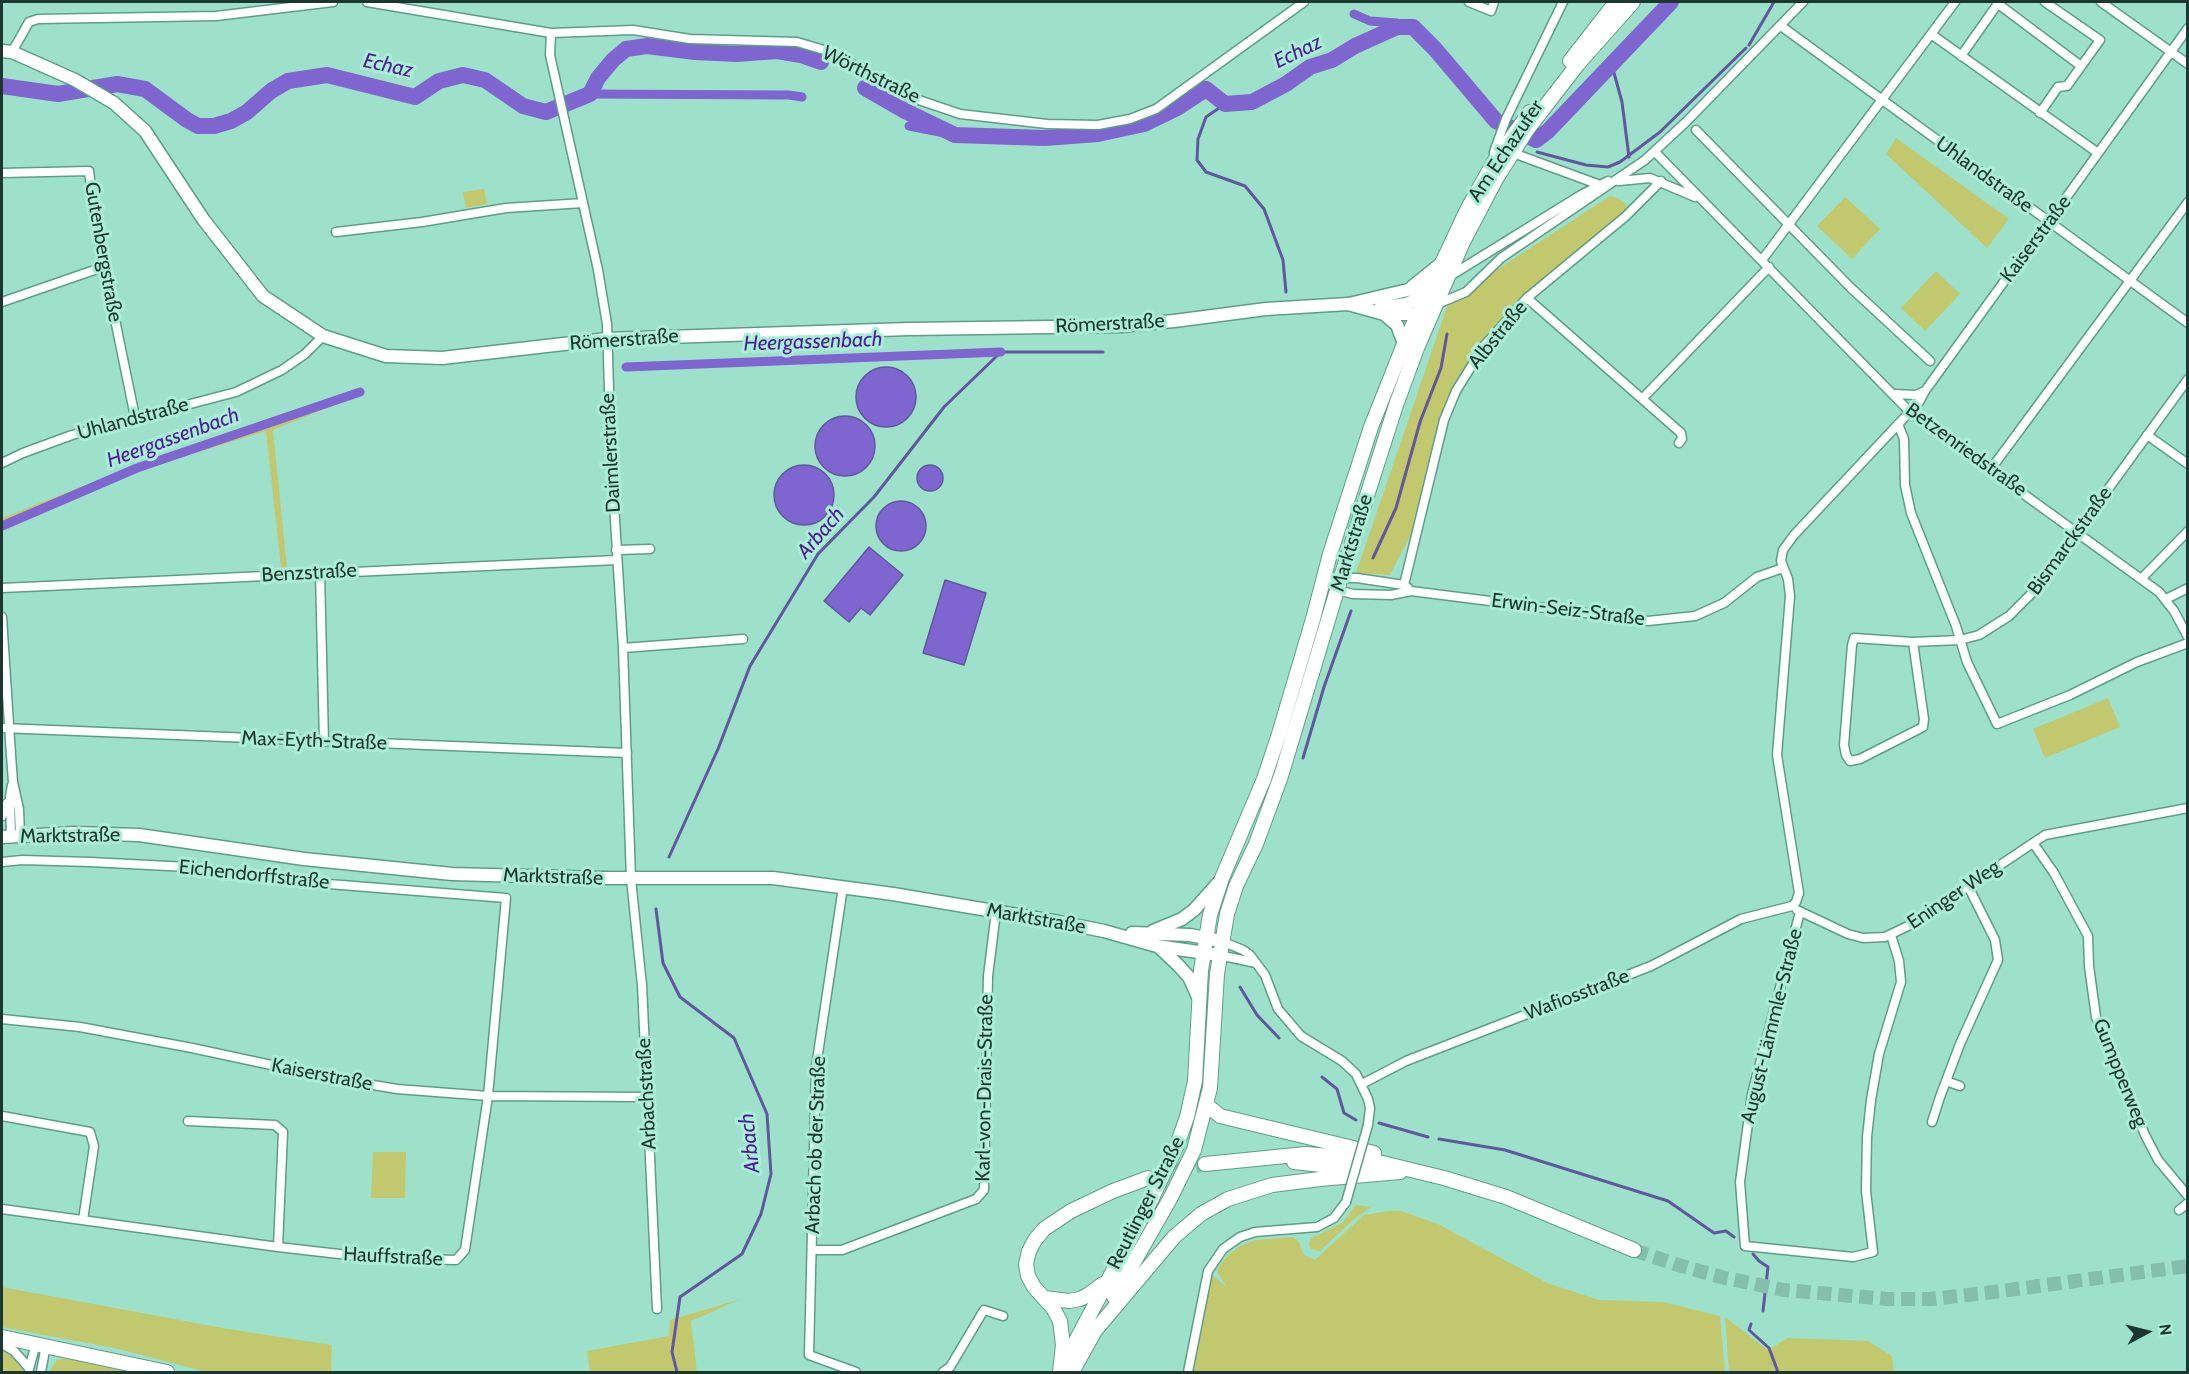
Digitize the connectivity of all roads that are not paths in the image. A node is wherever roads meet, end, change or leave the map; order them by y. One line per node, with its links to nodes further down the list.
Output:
1 (333, 2): 18 (street)
2 (367, 2): 16 (street, Wörthstraße)
3 (1304, 2): 16 (street, Wörthstraße)
4 (1469, 2): 5 (street)
5 (1494, 2)
6 (1563, 2): 27 (street)
7 (1616, 2): 25 (main road, Am Echazufer)
8 (1633, 2): 25 (main road, Am Echazufer)
9 (1803, 2): 14 (street)
10 (1955, 2): 17 (street)
11 (1998, 2): 20 (street); 22 (street)
12 (2046, 2): 22 (street)
13 (2101, 2): 19 (street)
14 (1781, 26): 23 (street, Uhlandstraße); 28 (street)
15 (2187, 28): 19 (street, Kaiserstraße)
16 (551, 33): 39 (street, Daimlerstraße)
17 (1931, 34): 20 (street); 23 (street)
18 (7, 51): 57 (main road, Römerstraße)
19 (2171, 52): 21 (street); 29 (street, Kaiserstraße)
20 (1961, 56): 24 (street)
21 (2187, 64)
22 (2081, 66): 24 (street)
23 (1881, 100): 40 (street, Uhlandstraße); 41 (street)
24 (2040, 113): 29 (street)
25 (1523, 129): 27 (main road, Am Echazufer)
26 (1696, 130): 41 (street)
27 (1509, 144): 32 (street); 44 (main road, Am Echazufer); 49 (main road, Am Echazufer)
28 (1655, 152): 30 (street); 37 (street, Betzenriedstraße)
29 (2098, 153): 40 (street, Kaiserstraße)
30 (1645, 160): 34 (street); 35 (street)
31 (2, 173): 45 (street, Gutenbergstraße)
32 (1581, 180): 35 (street); 36 (street)
33 (1661, 181): 34 (street); 37 (street, Betzenriedstraße); 50 (street, Albstraße)
34 (1616, 182): 49 (street)
35 (1600, 185): 36 (street)
36 (1581, 195): 49 (street)
37 (1701, 200): 43 (street, Betzenriedstraße)
38 (2187, 202): 47 (street)
39 (584, 203): 42 (street); 58 (street, Daimlerstraße)
40 (2047, 222): 47 (street, Uhlandstraße); 62 (street, Kaiserstraße)
41 (1788, 225): 43 (street); 60 (street)
42 (336, 232)
43 (1762, 260): 46 (street, Betzenriedstraße)
44 (1444, 261): 48 (main road); 49 (main road, Am Echazufer)
45 (103, 267): 51 (street); 66 (street, Gutenbergstraße)
46 (1769, 267): 63 (street, Betzenriedstraße); 64 (street)
47 (2129, 281): 56 (street, Uhlandstraße); 72 (street)
48 (1409, 289): 49 (main road); 52 (main road)
49 (1438, 290): 53 (main road, Römerstraße); 55 (main road, Am Echazufer); 82 (main road, Marktstraße)
50 (1527, 298): 64 (street); 83 (street, Albstraße)
51 (2, 302)
52 (1348, 304): 53 (main road, Römerstraße); 58 (main road, Römerstraße)
53 (1369, 309): 54 (main road, Römerstraße)
54 (1384, 314): 55 (main road, Römerstraße); 59 (main road)
55 (1418, 314): 59 (main road, Marktstraße)
56 (2187, 323)
57 (323, 336): 58 (main road, Römerstraße); 66 (street, Uhlandstraße)
58 (607, 339): 77 (street, Daimlerstraße)
59 (1404, 344): 80 (main road, Marktstraße)
60 (1930, 361)
61 (2187, 380): 68 (street, Bismarckstraße)
62 (1925, 391): 63 (street); 65 (street, Kaiserstraße)
63 (1893, 394): 65 (street, Betzenriedstraße)
64 (1642, 399): 69 (street)
65 (1910, 412): 67 (street, Kaiserstraße); 72 (street, Betzenriedstraße)
66 (135, 417): 70 (street, Uhlandstraße)
67 (1898, 424): 75 (street, Kaiserstraße); 91 (street)
68 (2147, 435): 71 (street); 73 (street, Bismarckstraße)
69 (1679, 444)
70 (2, 463)
71 (2187, 464)
72 (1991, 469): 73 (street, Betzenriedstraße)
73 (2077, 531): 81 (street, Betzenriedstraße); 91 (street, Bismarckstraße)
74 (2187, 531): 81 (street)
75 (1786, 544): 78 (street, August-Lämmle-Straße)
76 (650, 549): 77 (street, Benzstraße)
77 (616, 555): 79 (street, Benzstraße); 94 (street, Daimlerstraße)
78 (1783, 568): 86 (street, Erwin-Seiz-Straße); 110 (street, August-Lämmle-Straße)
79 (320, 572): 84 (street, Benzstraße); 96 (street)
80 (1323, 578): 82 (street, Erwin-Seiz-Straße); 82 (street); 105 (main road, Marktstraße)
81 (2142, 578): 87 (street, Betzenriedstraße)
82 (1339, 583): 83 (street, Erwin-Seiz-Straße); 86 (street, Erwin-Seiz-Straße); 118 (main road, Marktstraße)
83 (1404, 585): 86 (street)
84 (2, 588)
85 (2187, 588): 87 (street)
86 (1411, 591)
87 (2166, 599): 89 (street, Betzenriedstraße)
88 (2, 617): 95 (street)
89 (2187, 637)
90 (743, 639): 94 (street)
91 (1960, 640): 92 (street, Bismarckstraße); 93 (street)
92 (1913, 642): 92 (street, Bismarckstraße)
93 (2187, 643)
94 (623, 648): 97 (street, Daimlerstraße)
95 (6, 728): 96 (street, Max-Eyth-Straße); 98 (street)
96 (324, 742): 97 (street, Max-Eyth-Straße)
97 (627, 753): 106 (street, Daimlerstraße)
98 (13, 782): 99 (street); 102 (street)
99 (10, 797): 101 (street); 102 (street)
100 (2187, 808): 103 (street, Eninger Weg)
101 (2, 816)
102 (11, 837): 106 (main road, Marktstraße)
103 (2033, 843): 107 (street, Eninger Weg); 137 (street, Gumpperweg)
104 (2, 862): 109 (street, Eichendorffstraße)
105 (1221, 878): 114 (main road); 116 (main road, Marktstraße)
106 (632, 879): 108 (main road, Marktstraße); 127 (street, Arbachstraße)
107 (1968, 886): 115 (street, Eninger Weg); 123 (street)
108 (843, 887): 111 (main road, Marktstraße); 143 (street, Arbach ob der Straße)
109 (506, 898): 126 (street, Hauffstraße)
110 (1792, 906): 112 (street, August-Lämmle-Straße); 124 (street, Wafiosstraße)
111 (996, 912): 113 (main road, Marktstraße); 143 (street, Karl-von-Drais-Straße)
112 (1800, 912): 115 (street, August-Lämmle-Straße); 145 (street, August-Lämmle-Straße)
113 (1104, 931): 114 (main road, Marktstraße); 117 (main road, Marktstraße)
114 (1146, 934): 116 (main road, Marktstraße)
115 (1891, 935): 145 (street, Eninger Weg)
116 (1205, 937): 118 (main road); 119 (main road, Marktstraße)
117 (1157, 946): 119 (main road, Marktstraße); 121 (main road)
118 (1220, 948): 119 (main road); 120 (street); 120 (street); 128 (main road, Reutlinger Straße)
119 (1203, 952): 121 (main road, Reutlinger Straße)
120 (1256, 963): 124 (street)
121 (1199, 999): 146 (main road, Reutlinger Straße, bridge)
122 (2, 1019): 126 (street, Kaiserstraße)
123 (1946, 1081): 125 (street); 131 (street)
124 (1362, 1084): 161 (street, bridge)
125 (1960, 1086)
126 (488, 1096): 127 (street, Kaiserstraße); 142 (street, Hauffstraße)
127 (646, 1097): 148 (street, Arbachstraße)
128 (1207, 1105): 134 (main road); 150 (main road, Reutlinger Straße, bridge)
129 (2, 1116): 141 (street)
130 (188, 1120): 142 (street)
131 (1932, 1122)
132 (1266, 1158): 133 (main road); 134 (main road); 135 (main road)
133 (1205, 1164)
134 (1420, 1172): 135 (main road); 144 (main road)
135 (1384, 1173): 150 (main road)
136 (1148, 1178): 147 (main road)
137 (2187, 1196)
138 (2187, 1203): 140 (street)
139 (2, 1209): 141 (street, Hauffstraße)
140 (2179, 1210)
141 (83, 1220): 142 (street, Hauffstraße)
142 (278, 1247)
143 (813, 1250): 157 (street, Arbach ob der Straße)
144 (1634, 1250)
145 (1872, 1252)
146 (1108, 1280): 147 (main road); 159 (main road, Reutlinger Straße)
147 (1044, 1298): 159 (main road)
148 (657, 1310)
149 (1003, 1316): 158 (street)
150 (1093, 1333): 160 (main road, Reutlinger Straße)
151 (2, 1337): 153 (main road)
152 (2, 1344): 154 (street)
153 (41, 1344): 154 (street); 155 (street); 156 (main road)
154 (29, 1370)
155 (41, 1372)
156 (167, 1372)
157 (856, 1372)
158 (943, 1372)
159 (1060, 1372)
160 (1072, 1372)
161 (1188, 1372)

